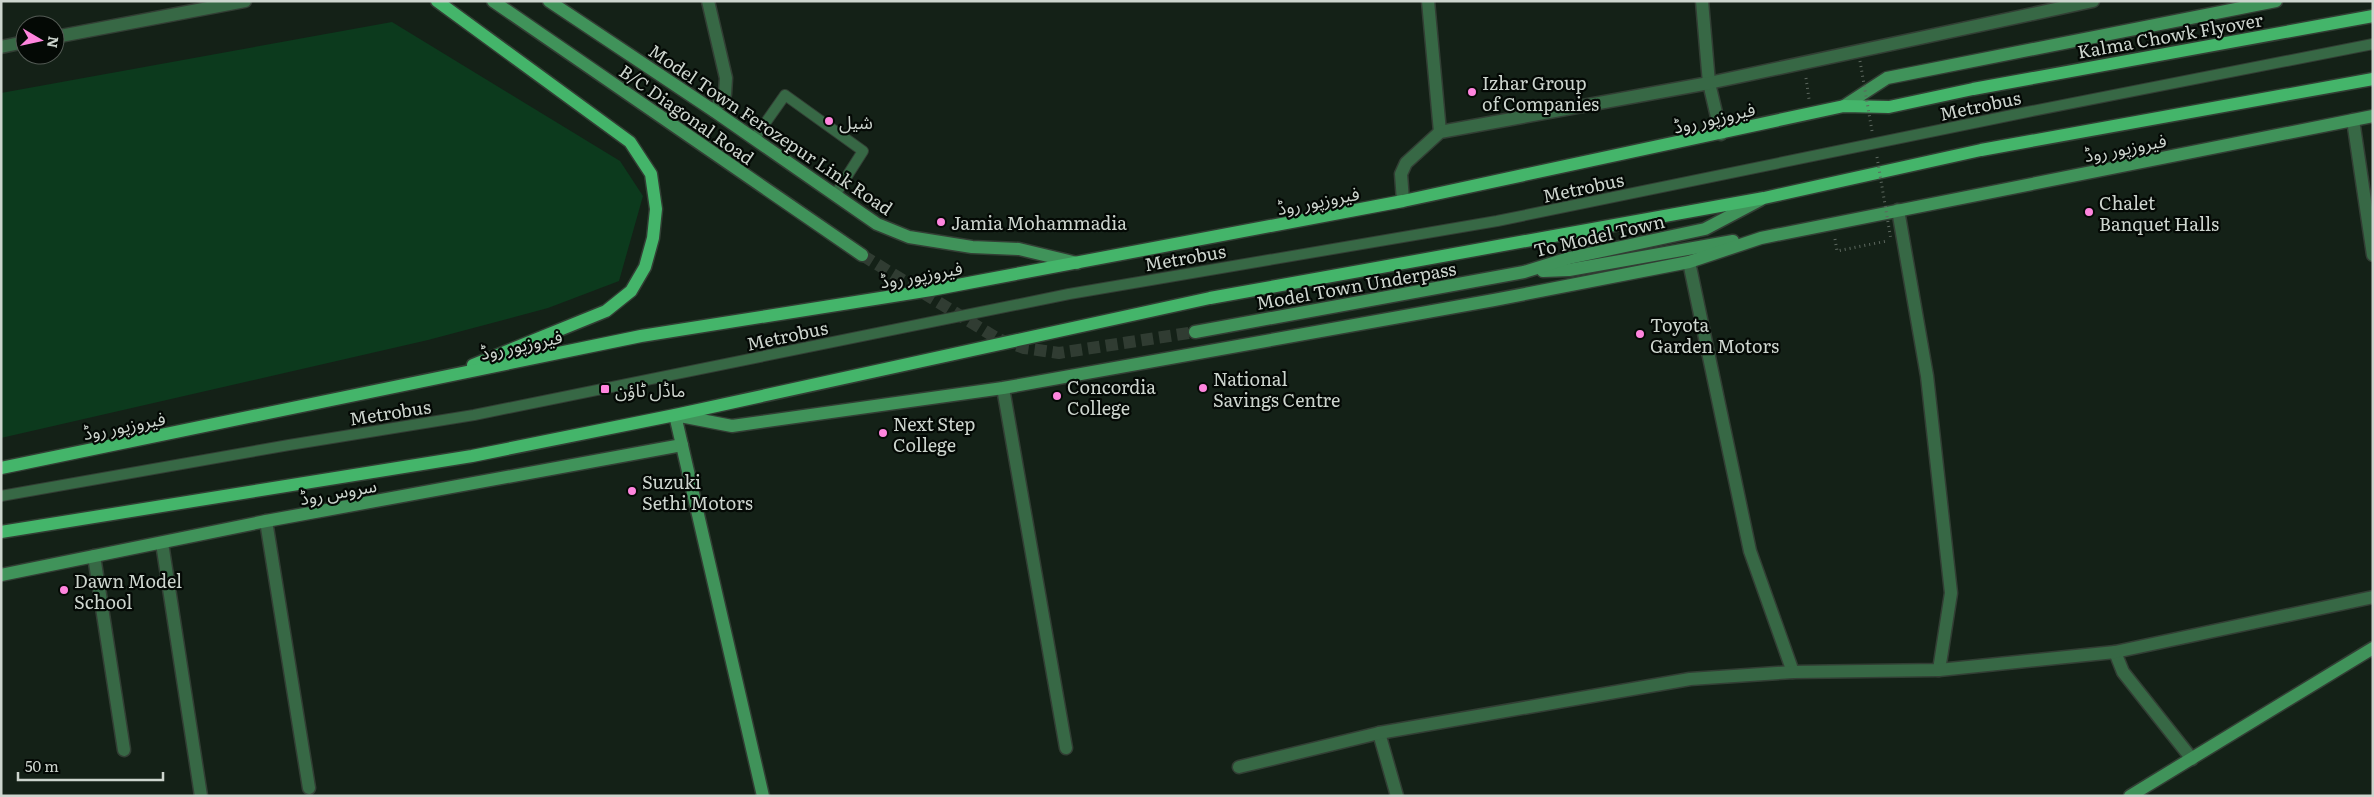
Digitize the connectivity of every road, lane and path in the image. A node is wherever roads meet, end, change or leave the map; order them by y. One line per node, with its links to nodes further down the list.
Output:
1 (245, 1): 11 (street)
2 (437, 1): 40 (main road)
3 (493, 1): 35 (street, B/C Diagonal Road)
4 (549, 1): 20 (street, Model Town Ferozepur Link Road)
5 (708, 1): 20 (street)
6 (1428, 1): 24 (street)
7 (1702, 1): 17 (street)
8 (2093, 1): 15 (street)
9 (2276, 1): 19 (street, فیروزپور روڈ)
10 (2373, 16): 18 (main road, Kalma Chowk Flyover)
11 (65, 35)
12 (15, 44): 14 (street)
13 (2373, 44): 45 (lane, Metrobus, bridge)
14 (1, 47)
15 (1803, 63): 17 (street); 21 (path)
16 (2373, 79): 28 (main road, فیروزپور روڈ)
17 (1709, 83): 24 (street); 25 (street)
18 (1973, 89): 19 (main road, فیروزپور روڈ)
19 (1844, 106): 21 (main road, فیروزپور روڈ)
20 (714, 111): 26 (street, Model Town Ferozepur Link Road)
21 (1812, 114): 25 (main road, فیروزپور روڈ)
22 (2373, 116): 23 (street, فیروزپور روڈ)
23 (2354, 120): 30 (street, فیروزپور روڈ); 34 (street)
24 (1440, 132): 29 (street)
25 (1721, 134): 29 (main road, فیروزپور روڈ)
26 (754, 139): 27 (street, Model Town Ferozepur Link Road); 27 (lane)
27 (835, 195): 37 (street, Model Town Ferozepur Link Road)
28 (1764, 198): 38 (street, To Model Town); 42 (main road, فیروزپور روڈ)
29 (1403, 201): 37 (main road, فیروزپور روڈ)
30 (1898, 210): 31 (street, فیروزپور روڈ); 54 (street)
31 (1761, 238): 36 (street, فیروزپور روڈ); 38 (street, To Model Town)
32 (1891, 240): 33 (path)
33 (1837, 251)
34 (2373, 255)
35 (862, 256)
36 (1689, 262): 41 (street, فیروزپور روڈ); 55 (street)
37 (1077, 263): 40 (main road, فیروزپور روڈ)
38 (1524, 272): 39 (street, Model Town Underpass)
39 (1195, 332)
40 (441, 378): 44 (main road, فیروزپور روڈ)
41 (1003, 388): 42 (street, فیروزپور روڈ); 57 (street)
42 (675, 416): 43 (street); 47 (main road, فیروزپور روڈ)
43 (682, 445): 46 (street, سروس روڈ); 63 (street)
44 (1, 468)
45 (1, 496)
46 (266, 521): 48 (street, سروس روڈ); 61 (street)
47 (1, 532)
48 (162, 543): 49 (street, سروس روڈ); 62 (street)
49 (94, 556): 50 (street, سروس روڈ); 58 (street)
50 (1, 576)
51 (2373, 597): 53 (street)
52 (2373, 648): 59 (street)
53 (2116, 652): 54 (street); 59 (street)
54 (1939, 670): 55 (street)
55 (1794, 672): 56 (street)
56 (1379, 733): 60 (street); 64 (street)
57 (1066, 748)
58 (124, 750)
59 (2192, 758): 65 (street)
60 (1239, 767)
61 (309, 788)
62 (201, 796)
63 (763, 796)
64 (1397, 796)
65 (2130, 796)

